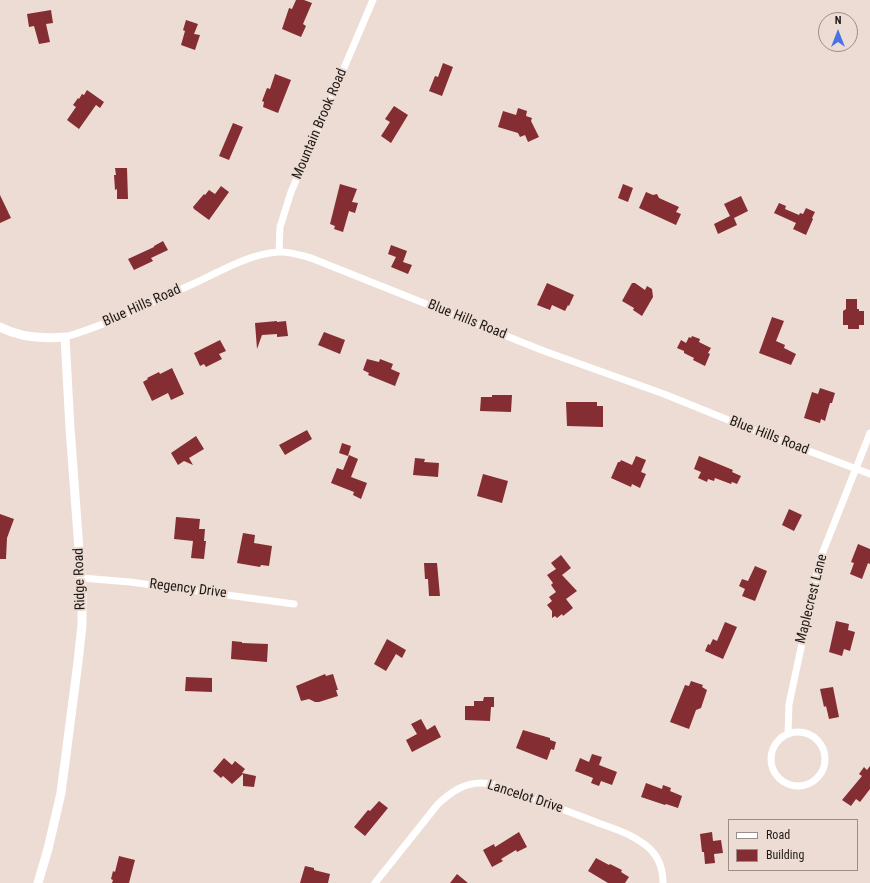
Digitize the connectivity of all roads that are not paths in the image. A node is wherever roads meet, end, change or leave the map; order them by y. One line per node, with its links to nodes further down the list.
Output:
1 (373, 0): 2 (street, Mountain Brook Road)
2 (279, 252): 4 (street, Blue Hills Road); 6 (street, Blue Hills Road)
3 (0, 327): 4 (street)
4 (65, 337): 8 (street, Ridge Road)
5 (870, 433): 6 (street, Maplecrest Lane)
6 (856, 469): 7 (street, Blue Hills Road); 10 (street, Maplecrest Lane)
7 (870, 474)
8 (82, 578): 9 (street, Regency Drive); 11 (street, Ridge Road)
9 (294, 604)
10 (788, 734): 10 (street)
11 (38, 883)
12 (375, 883): 13 (street, Lancelot Drive)
13 (663, 883)

